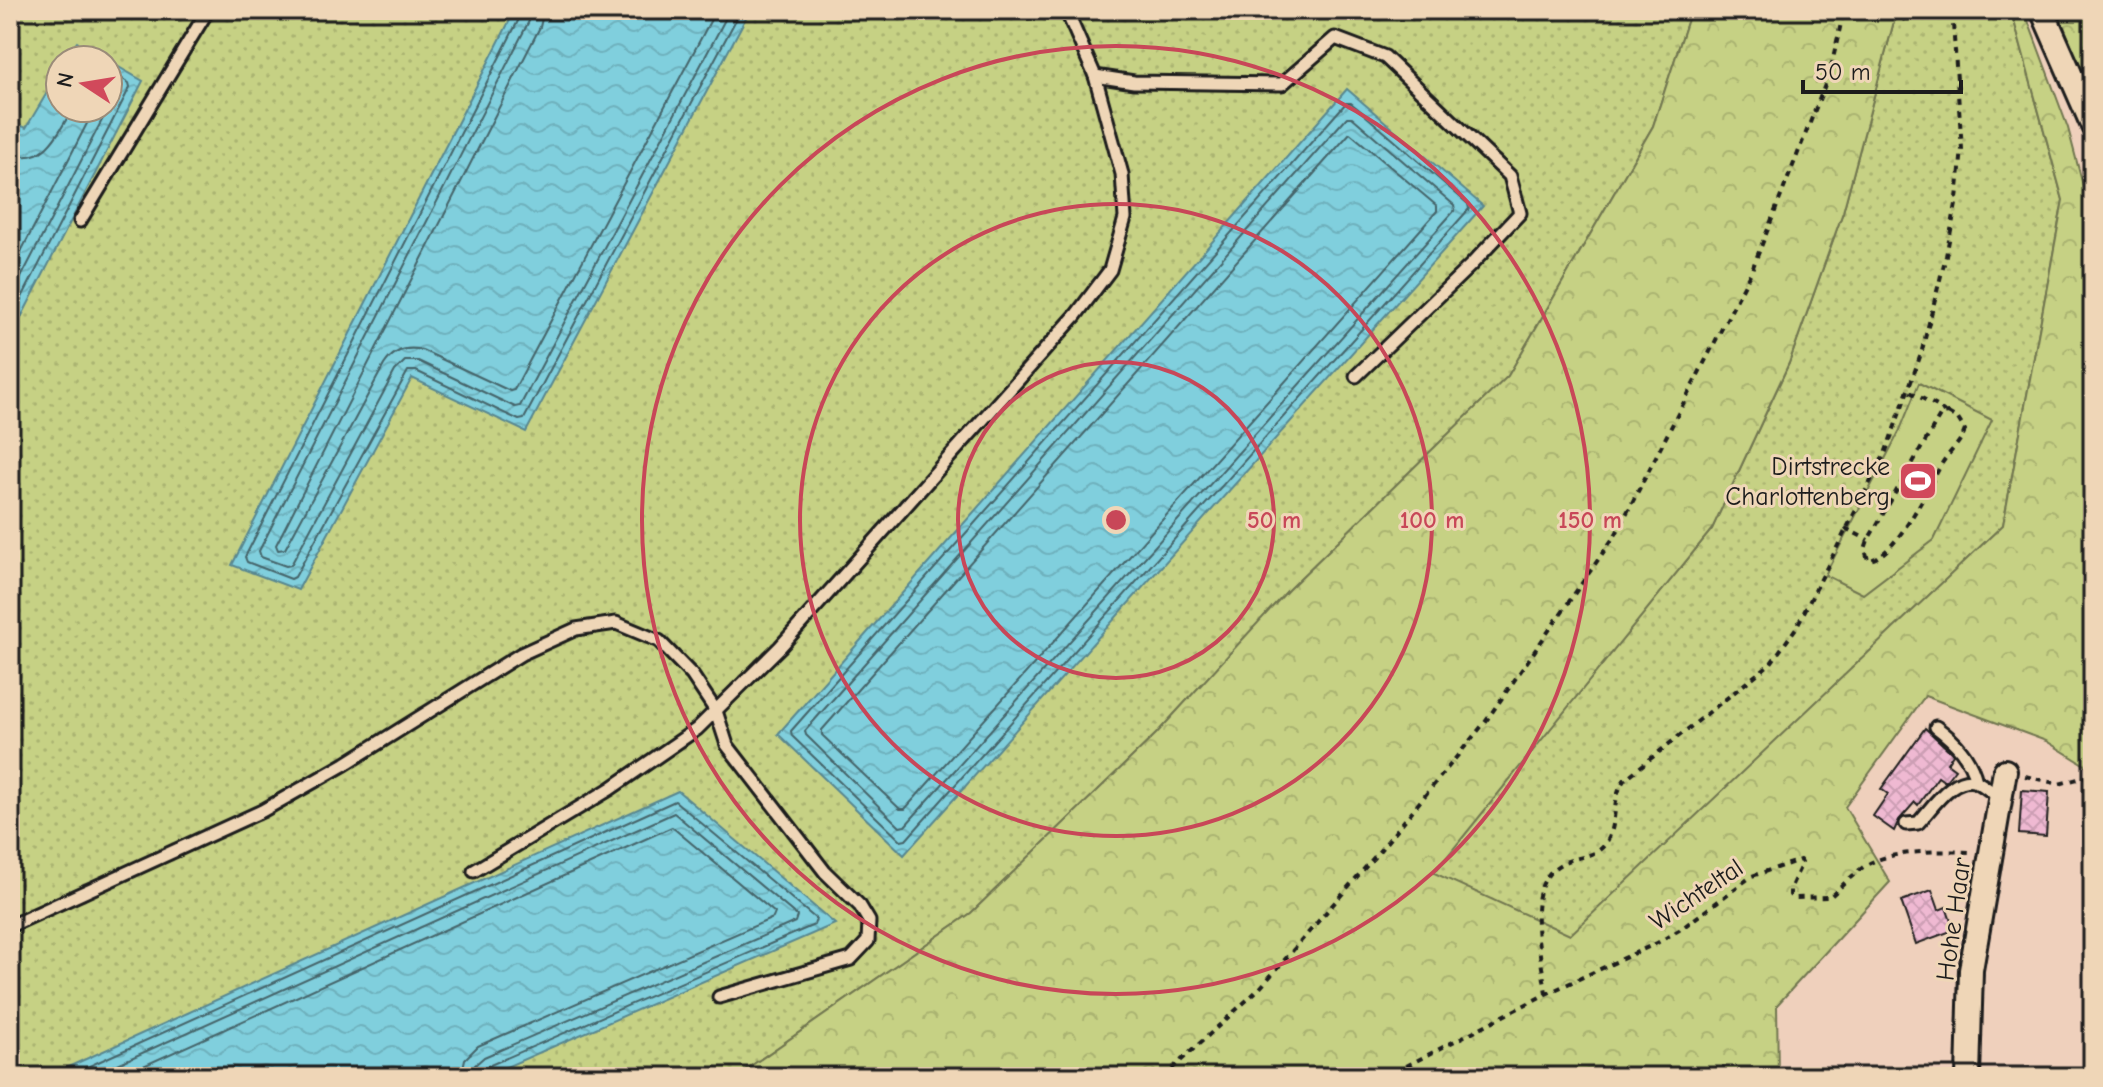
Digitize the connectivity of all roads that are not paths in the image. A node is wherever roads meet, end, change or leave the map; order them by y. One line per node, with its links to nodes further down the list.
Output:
1 (208, 10): 6 (lane)
2 (1066, 10): 4 (lane)
3 (2042, 10): 5 (street)
4 (1095, 76): 7 (lane); 8 (lane)
5 (2093, 126)
6 (80, 221)
7 (1356, 376)
8 (716, 711): 14 (lane); 15 (lane); 16 (lane)
9 (1936, 727): 11 (lane)
10 (2005, 771): 12 (street, Hohe Haar)
11 (1976, 781): 12 (lane); 13 (lane)
12 (2000, 799): 17 (street, Hohe Haar)
13 (1906, 824)
14 (474, 871)
15 (10, 926)
16 (719, 997)
17 (1968, 1077)

